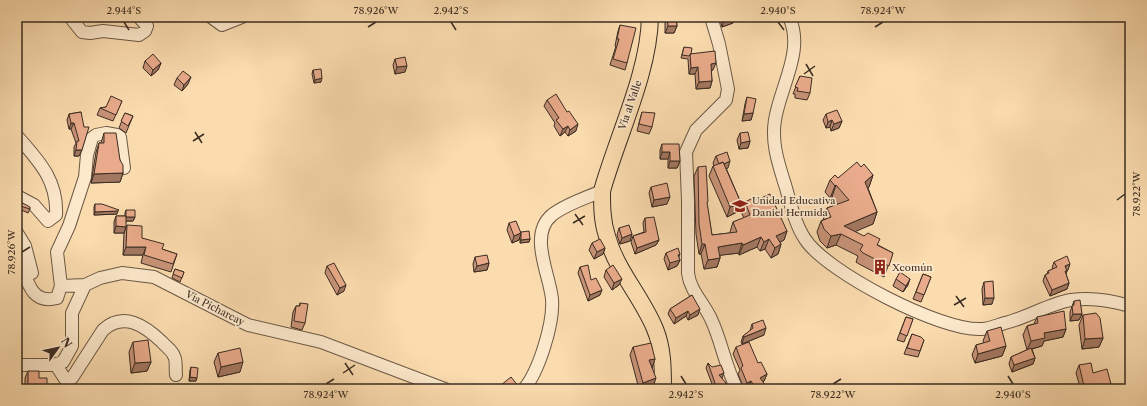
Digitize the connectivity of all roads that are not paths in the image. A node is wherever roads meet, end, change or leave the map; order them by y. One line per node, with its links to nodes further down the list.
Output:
1 (70, 17): 2 (street)
2 (139, 17)
3 (211, 17): 4 (street)
4 (242, 17)
5 (650, 17): 10 (main road, Via al Valle)
6 (711, 17): 24 (street)
7 (789, 17): 17 (street)
8 (17, 136): 11 (street)
9 (124, 168): 15 (street)
10 (602, 191): 22 (street); 23 (main road)
11 (17, 196)
12 (17, 233): 16 (street)
13 (17, 254): 16 (street)
14 (85, 285): 15 (street, Via Picharcay); 19 (street); 21 (street, Via Picharcay)
15 (61, 286): 16 (street)
16 (39, 298)
17 (1130, 306)
18 (17, 365): 19 (street)
19 (56, 365): 20 (street)
20 (176, 375)
21 (444, 389)
22 (524, 389)
23 (663, 389)
24 (737, 389)

